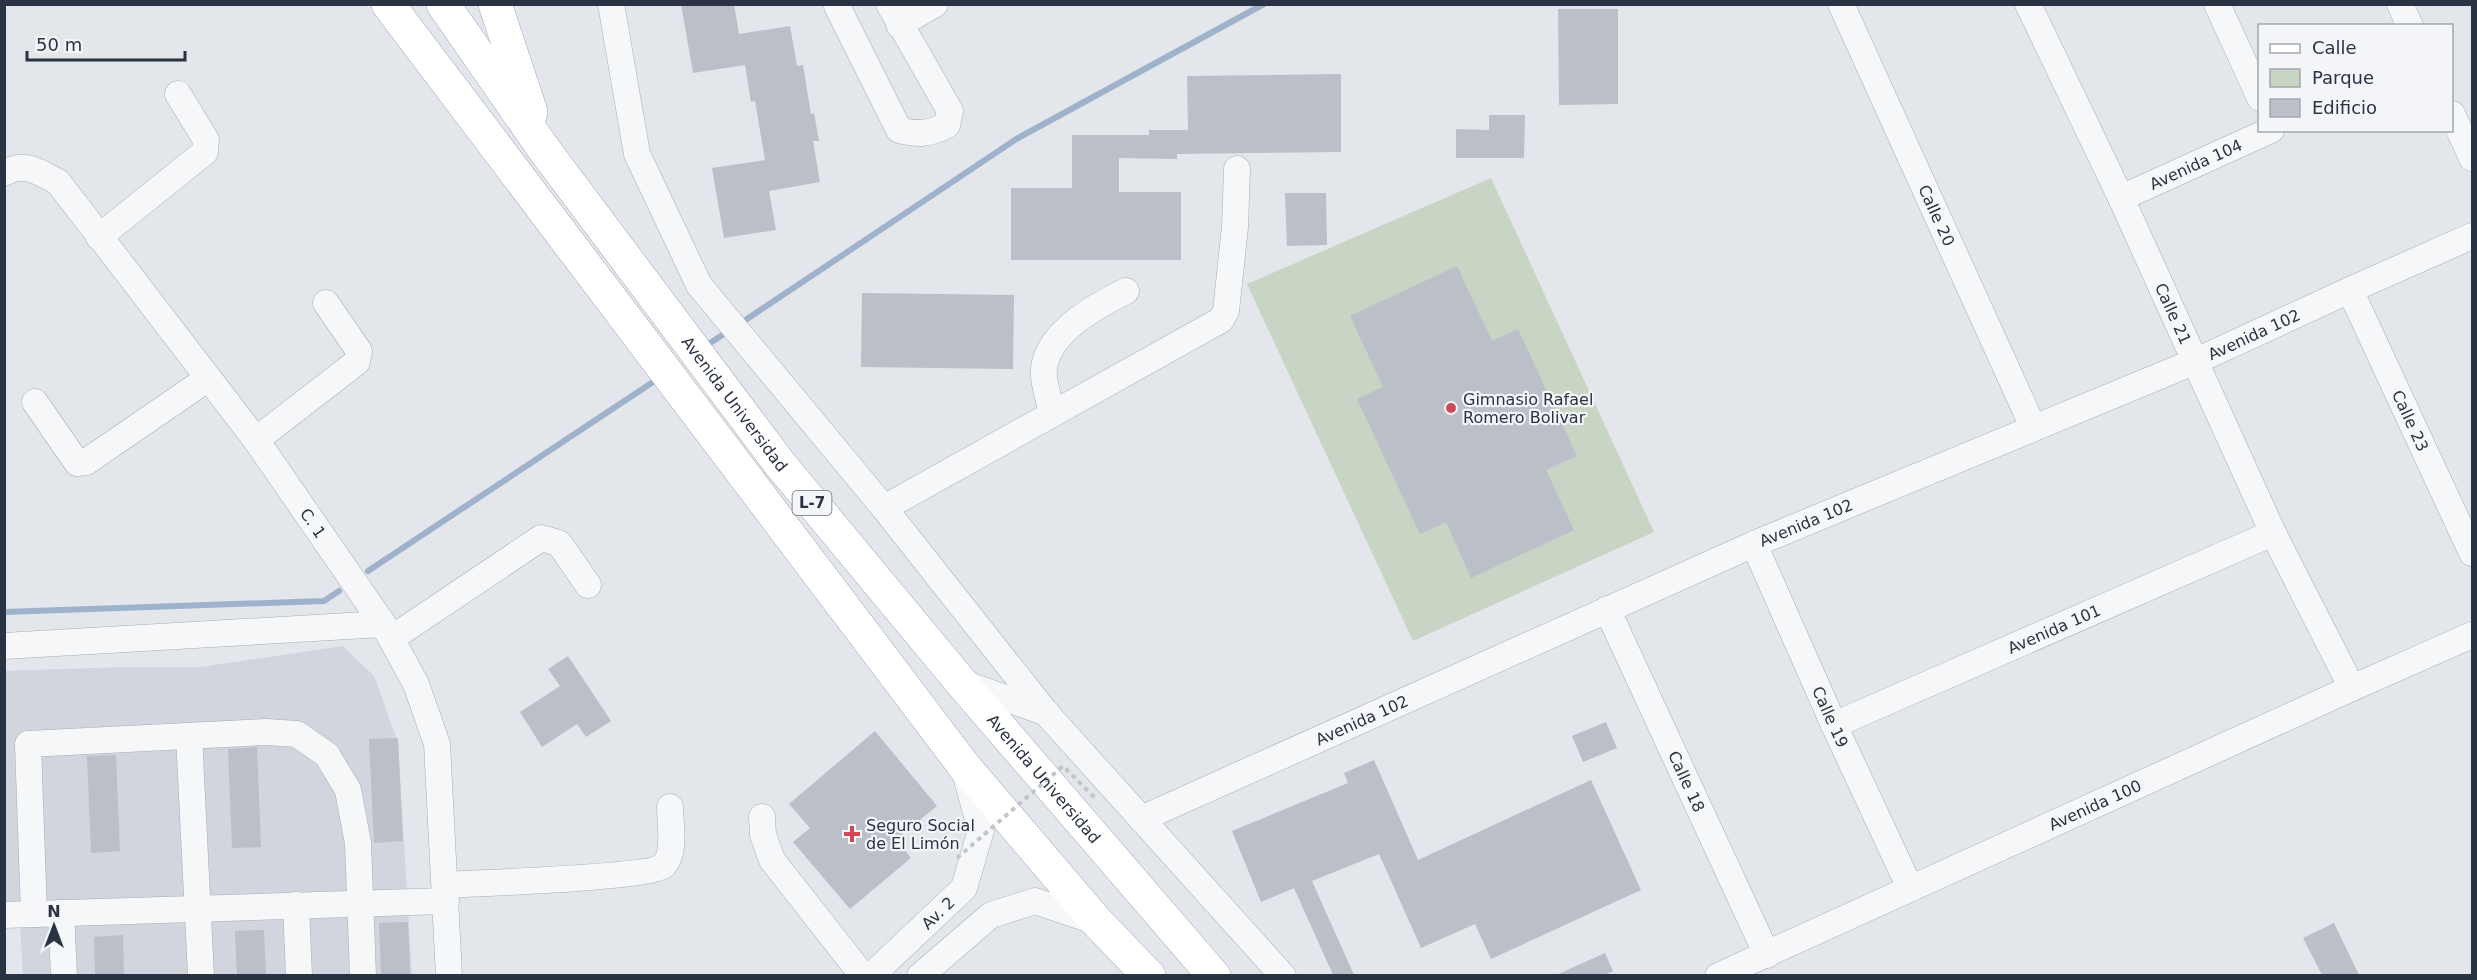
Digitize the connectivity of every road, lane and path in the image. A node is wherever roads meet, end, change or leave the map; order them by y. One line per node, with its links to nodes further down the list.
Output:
1 (388, 4): 47 (main road, L-7)
2 (443, 4): 17 (main road, Avenida Universidad / L-7)
3 (495, 4): 17 (main road)
4 (611, 4): 33 (street)
5 (934, 4): 11 (street)
6 (1841, 4): 31 (street, Calle 20)
7 (2028, 4): 21 (street, Calle 21)
8 (2217, 4): 14 (street)
9 (2400, 4): 12 (street)
10 (837, 6): 11 (street)
11 (894, 15)
12 (2409, 24)
13 (178, 94): 23 (street)
14 (2258, 96)
15 (2453, 118): 18 (street)
16 (2267, 132): 21 (street, Avenida 104)
17 (543, 148): 42 (main road, Avenida Universidad / L-7)
18 (2472, 158)
19 (1237, 169): 30 (street)
20 (4, 173): 23 (street, C. 1)
21 (2121, 198): 27 (street, Calle 21)
22 (2472, 236): 24 (street, Avenida 102)
23 (99, 237): 28 (street, C. 1)
24 (2350, 290): 27 (street, Avenida 102); 36 (street, Calle 23)
25 (1126, 291): 30 (street)
26 (326, 303): 32 (street)
27 (2196, 362): 31 (street, Avenida 102); 34 (street, Calle 21)
28 (207, 379): 29 (street); 32 (street, C. 1)
29 (35, 402)
30 (1052, 414): 33 (street)
31 (2033, 427): 35 (street, Avenida 102)
32 (256, 440): 39 (street, C. 1)
33 (884, 508): 44 (street)
34 (2273, 533): 43 (street, Calle 21); 45 (street, Avenida 101)
35 (1754, 544): 38 (street, Avenida 102); 45 (street, Calle 19)
36 (2472, 552)
37 (588, 585): 39 (street)
38 (1607, 609): 51 (street, Avenida 102); 62 (street, Calle 18)
39 (388, 631): 41 (street); 54 (street, C. 1)
40 (2472, 635): 43 (street, Avenida 100)
41 (4, 646)
42 (960, 681): 44 (street); 72 (main road, Avenida Universidad / L-7)
43 (2352, 688): 53 (street, Avenida 100)
44 (1047, 714): 51 (street)
45 (1834, 725): 53 (street, Calle 19)
46 (189, 736): 55 (street); 57 (street); 59 (street)
47 (964, 766): 61 (main road, L-7); 69 (street, Av. 2)
48 (1096, 800): 52 (path, bridge)
49 (670, 807): 54 (street)
50 (762, 817): 68 (street)
51 (1141, 819): 73 (street)
52 (957, 858)
53 (1910, 888): 62 (street, Avenida 100)
54 (445, 893): 55 (street); 67 (street, C. 1)
55 (360, 903): 56 (street); 66 (street)
56 (296, 905): 57 (street); 65 (street)
57 (198, 909): 58 (street); 64 (street)
58 (61, 913): 59 (street); 63 (street)
59 (34, 914): 60 (street)
60 (4, 915)
61 (1097, 922): 70 (street); 71 (main road, L-7)
62 (1767, 955): 74 (street, Avenida 100)
63 (64, 975)
64 (201, 975)
65 (298, 975)
66 (363, 975)
67 (449, 975)
68 (863, 975)
69 (871, 975)
70 (921, 975)
71 (1149, 975)
72 (1214, 975)
73 (1283, 975)
74 (1718, 975)

